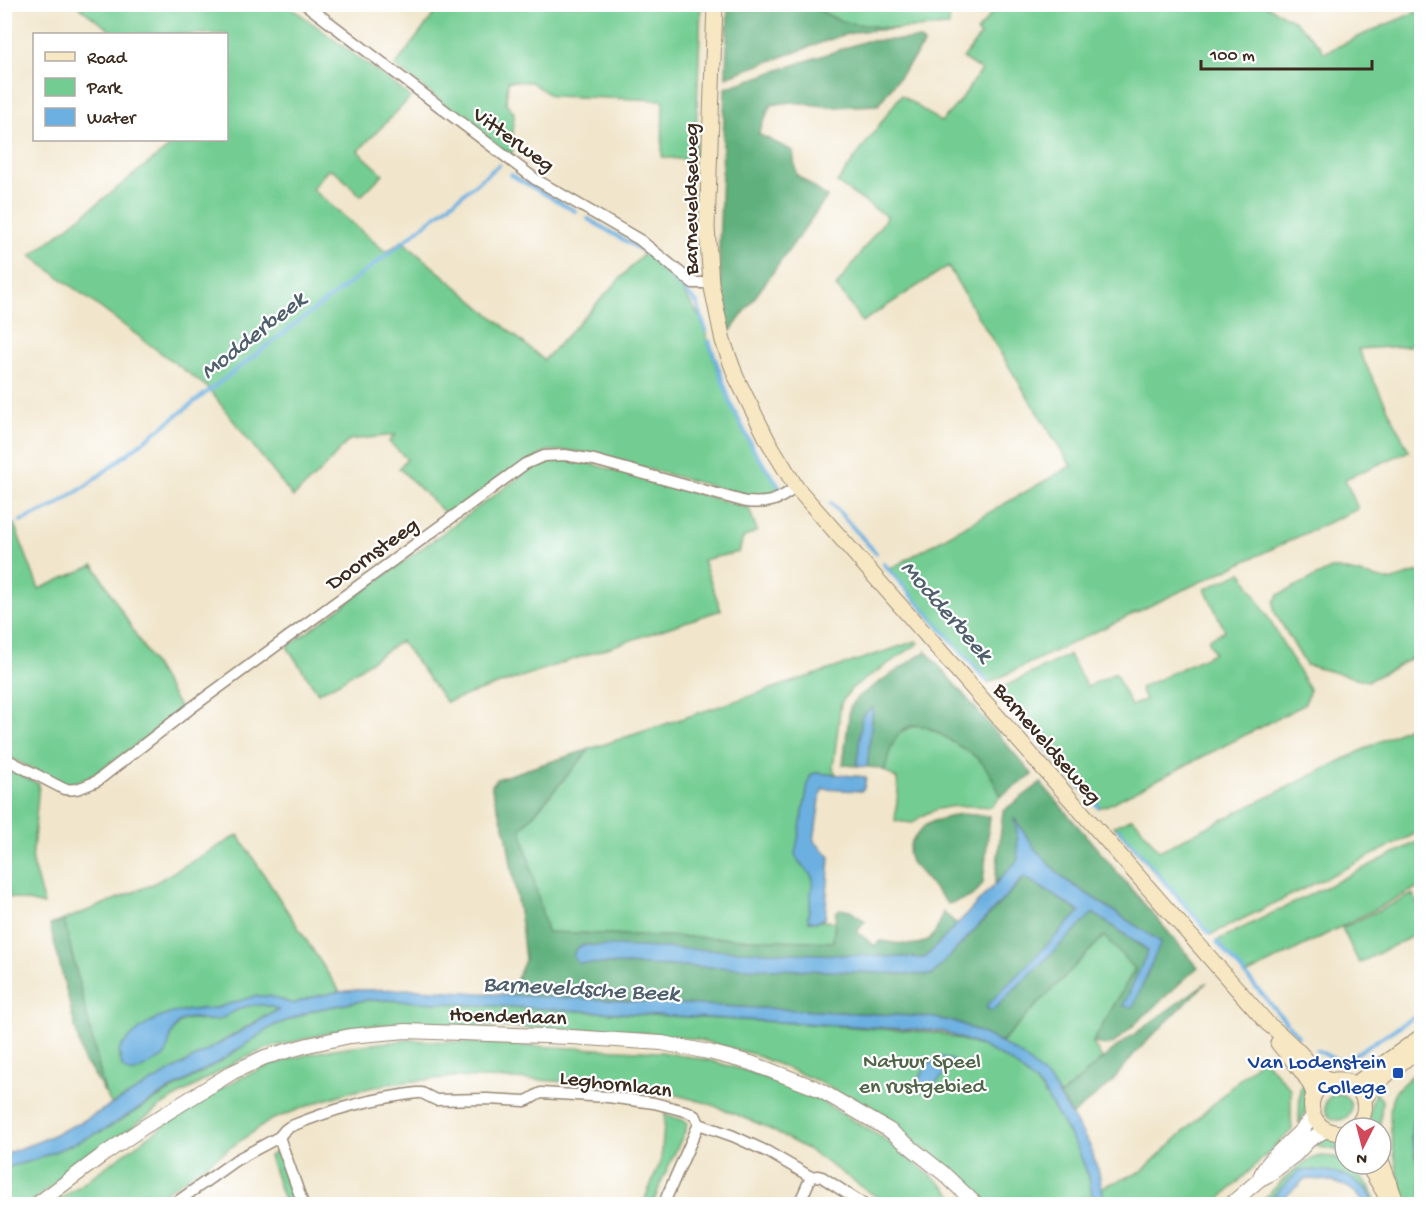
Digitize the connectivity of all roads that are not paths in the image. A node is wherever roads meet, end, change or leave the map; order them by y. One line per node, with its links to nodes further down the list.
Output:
1 (305, 4): 3 (street, Vitterweg)
2 (715, 4): 3 (main road, Barneveldseweg)
3 (711, 283): 4 (main road, Barneveldseweg)
4 (796, 487): 5 (street, Doornsteeg); 6 (main road, Barneveldseweg)
5 (4, 758)
6 (1268, 1024): 9 (main road, Barneveldseweg); 11 (main road, Barneveldseweg)
7 (1422, 1036): 10 (main road)
8 (1422, 1046): 10 (main road)
9 (1331, 1081): 10 (main road); 11 (main road)
10 (1361, 1090): 13 (main road)
11 (1314, 1095): 12 (main road)
12 (1313, 1116): 15 (main road); 21 (street)
13 (1360, 1116)
14 (699, 1124): 17 (street, Leghornlaan); 20 (street, Leghornlaan); 25 (street)
15 (1326, 1130): 16 (main road); 21 (street)
16 (1333, 1130)
17 (279, 1137): 23 (street, Leghornlaan); 24 (street)
18 (1375, 1176): 30 (main road)
19 (1387, 1176): 30 (main road)
20 (811, 1178): 26 (street); 27 (street, Leghornlaan)
21 (1260, 1179): 29 (street)
22 (38, 1204): 28 (street, Hoenderlaan)
23 (174, 1204)
24 (303, 1204)
25 (664, 1204)
26 (799, 1204)
27 (863, 1204)
28 (976, 1204)
29 (1232, 1204)
30 (1393, 1204)

